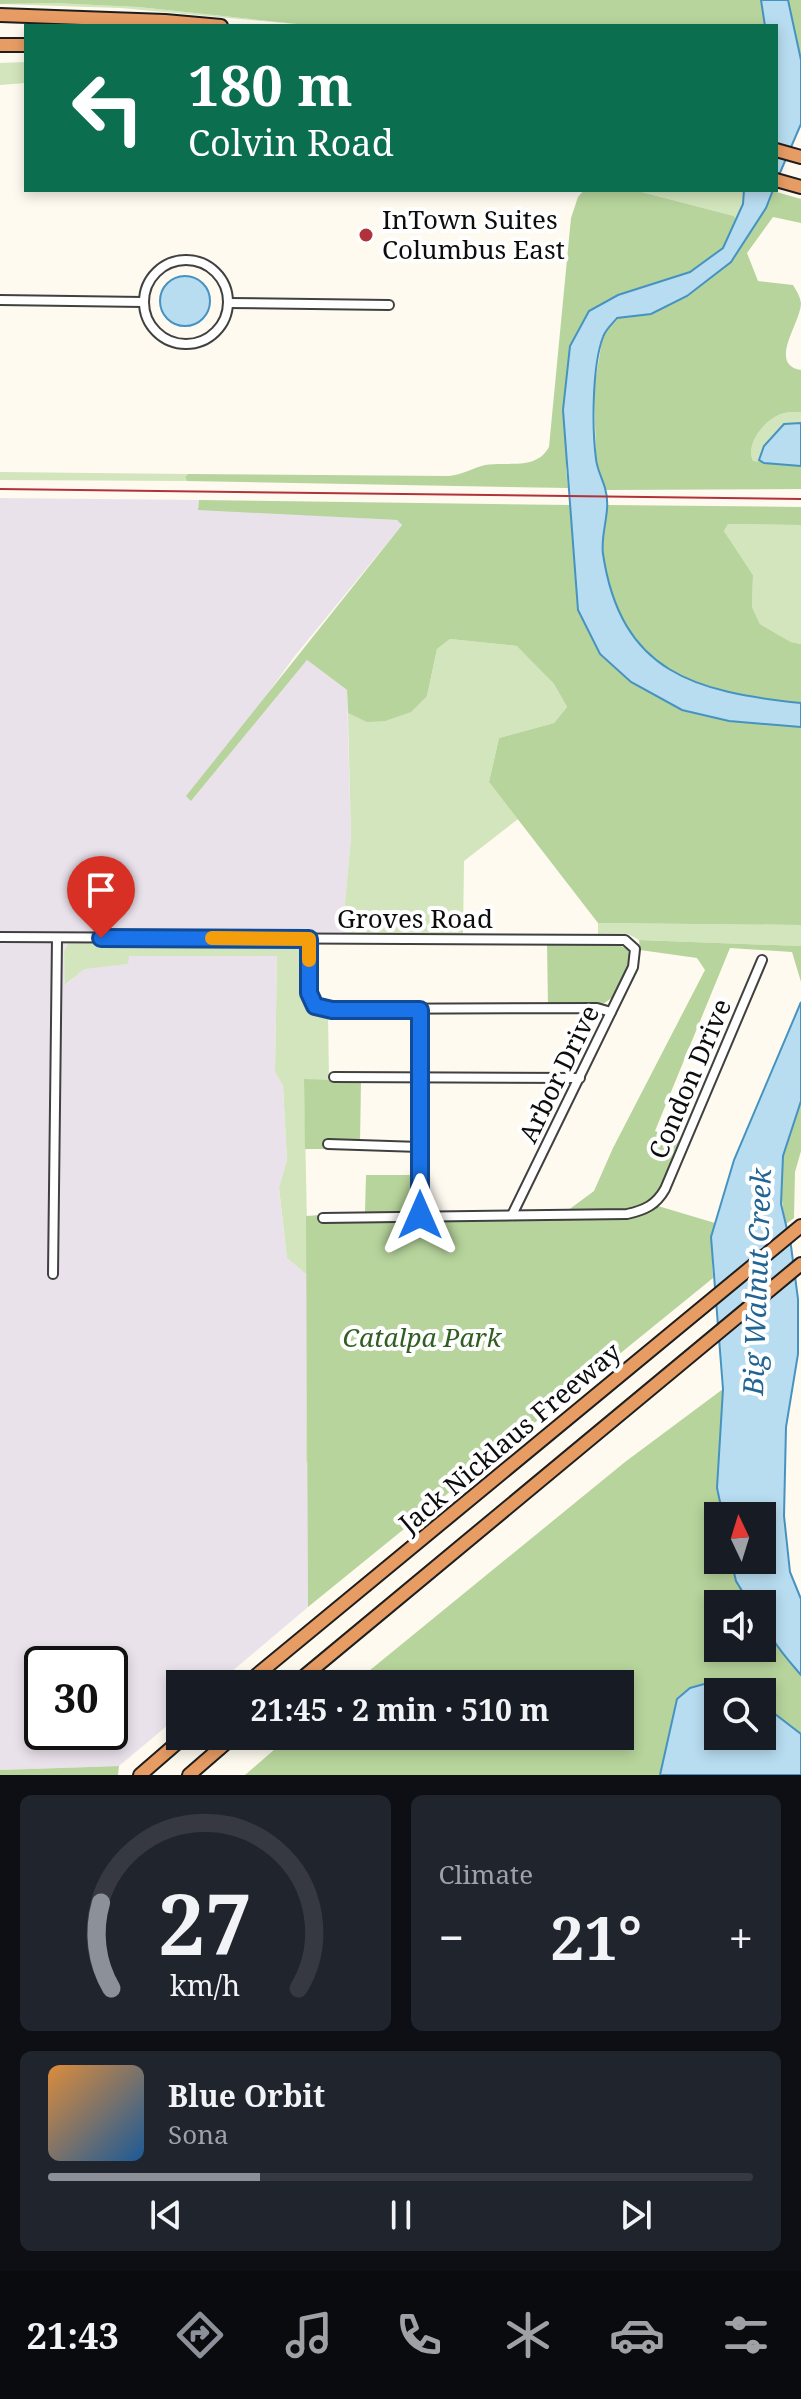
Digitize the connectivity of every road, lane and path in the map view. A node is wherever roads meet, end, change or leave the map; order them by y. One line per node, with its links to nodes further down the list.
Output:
1 (0, 15): 2 (highway)
2 (199, 24)
3 (20, 45): 4 (highway)
4 (0, 46)
5 (778, 151): 6 (highway)
6 (801, 157)
7 (778, 181): 8 (highway)
8 (801, 187)
9 (0, 300): 10 (street)
10 (143, 302): 11 (street); 11 (street)
11 (228, 303): 12 (street)
12 (389, 305)
13 (0, 937): 14 (street, Groves Road)
14 (57, 938): 15 (street, Groves Road); 30 (street)
15 (309, 939): 16 (street, Groves Road); 18 (street)
16 (635, 949): 19 (street, Arbor Drive)
17 (762, 960): 26 (street, Condon Drive)
18 (420, 1010): 19 (street); 21 (street)
19 (611, 1012): 22 (street, Arbor Drive)
20 (334, 1077): 21 (street)
21 (420, 1078): 22 (street); 24 (street)
22 (580, 1078): 26 (street, Arbor Drive)
23 (328, 1144): 24 (street)
24 (420, 1147): 25 (street)
25 (420, 1215): 26 (street); 27 (street)
26 (512, 1215)
27 (323, 1218)
28 (801, 1226): 31 (highway, Jack Nicklaus Freeway)
29 (801, 1264): 32 (highway, Jack Nicklaus Freeway)
30 (53, 1274)
31 (263, 1670)
32 (312, 1670)
33 (169, 1750): 35 (highway)
34 (218, 1750): 36 (highway)
35 (140, 1775)
36 (189, 1775)

